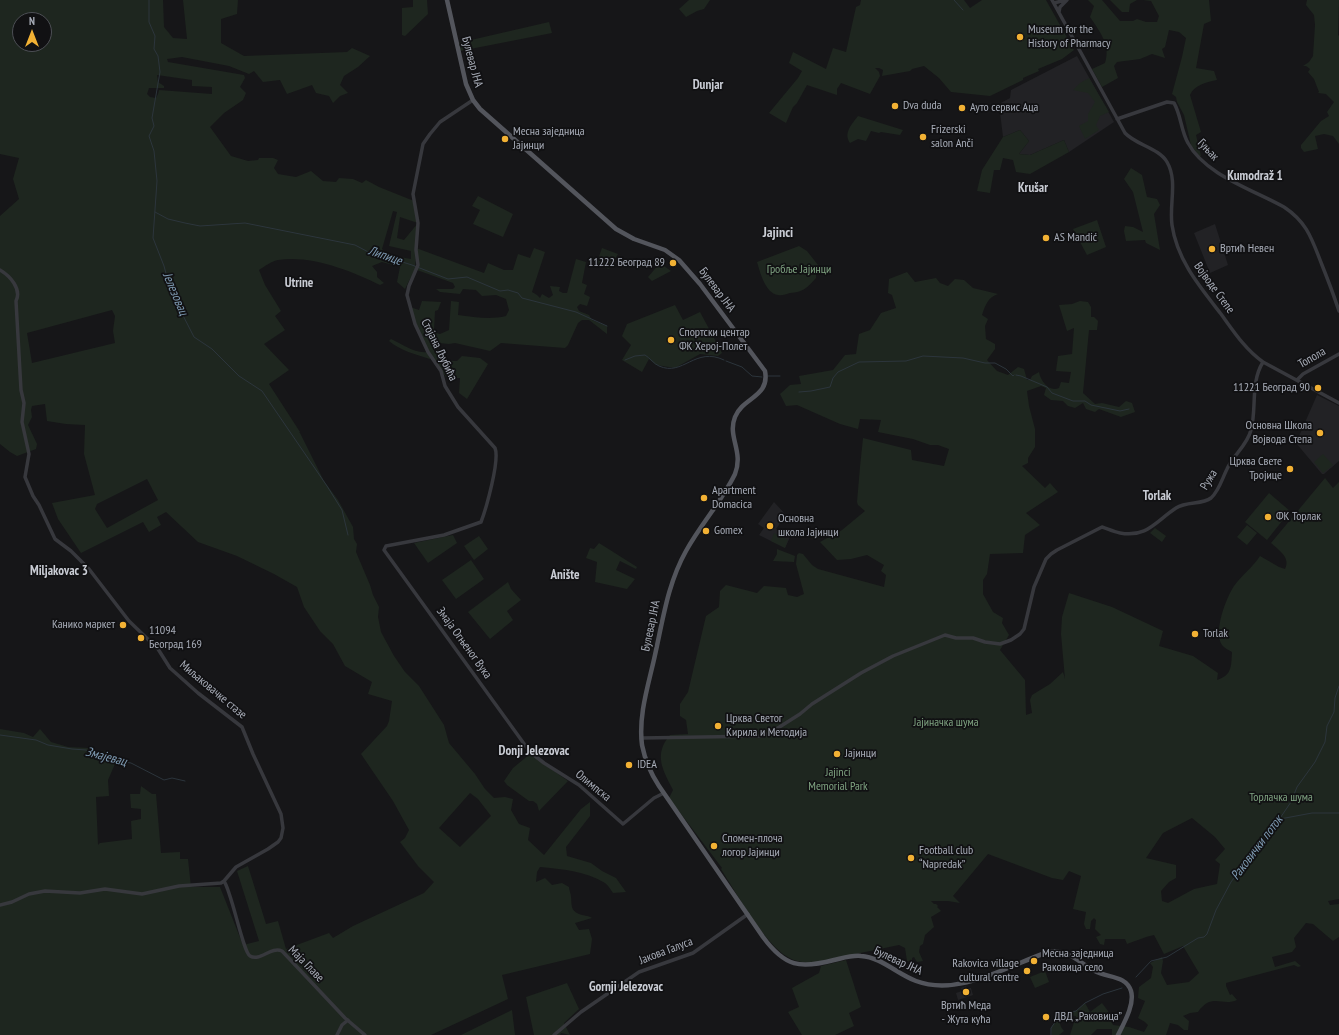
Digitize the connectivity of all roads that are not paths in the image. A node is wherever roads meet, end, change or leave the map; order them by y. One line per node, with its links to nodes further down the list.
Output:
1 (447, 0): 5 (main road, Булевар ЈНА)
2 (1066, 0): 3 (street); 4 (street)
3 (1053, 1): 4 (street, Војводе Степе)
4 (1059, 13): 6 (street, Војводе Степе)
5 (473, 100): 13 (street, Стојана Љубића); 14 (main road, Булевар ЈНА)
6 (1117, 119): 8 (street, Гуњак); 10 (street, Војводе Степе)
7 (0, 270): 17 (street, Миљаковачке стазе)
8 (1339, 312)
9 (1339, 354): 11 (street, Топола)
10 (1263, 362): 11 (street, Војводе Степе); 14 (street, Ружа)
11 (1297, 380): 12 (street, Војводе Степе)
12 (1339, 403)
13 (386, 546): 15 (street, Змаја Огњеног Вука)
14 (642, 738): 16 (main road, Булевар ЈНА)
15 (530, 752): 16 (street, Олимпска)
16 (663, 791): 19 (main road, Булевар ЈНА)
17 (224, 881): 18 (street); 20 (street, Маја Главе)
18 (0, 905)
19 (748, 914): 23 (street, Јакова Галуса); 24 (main road, Булевар ЈНА)
20 (348, 1020): 21 (street); 22 (street, Маја Главе)
21 (337, 1035)
22 (365, 1035)
23 (554, 1035)
24 (1118, 1035)

